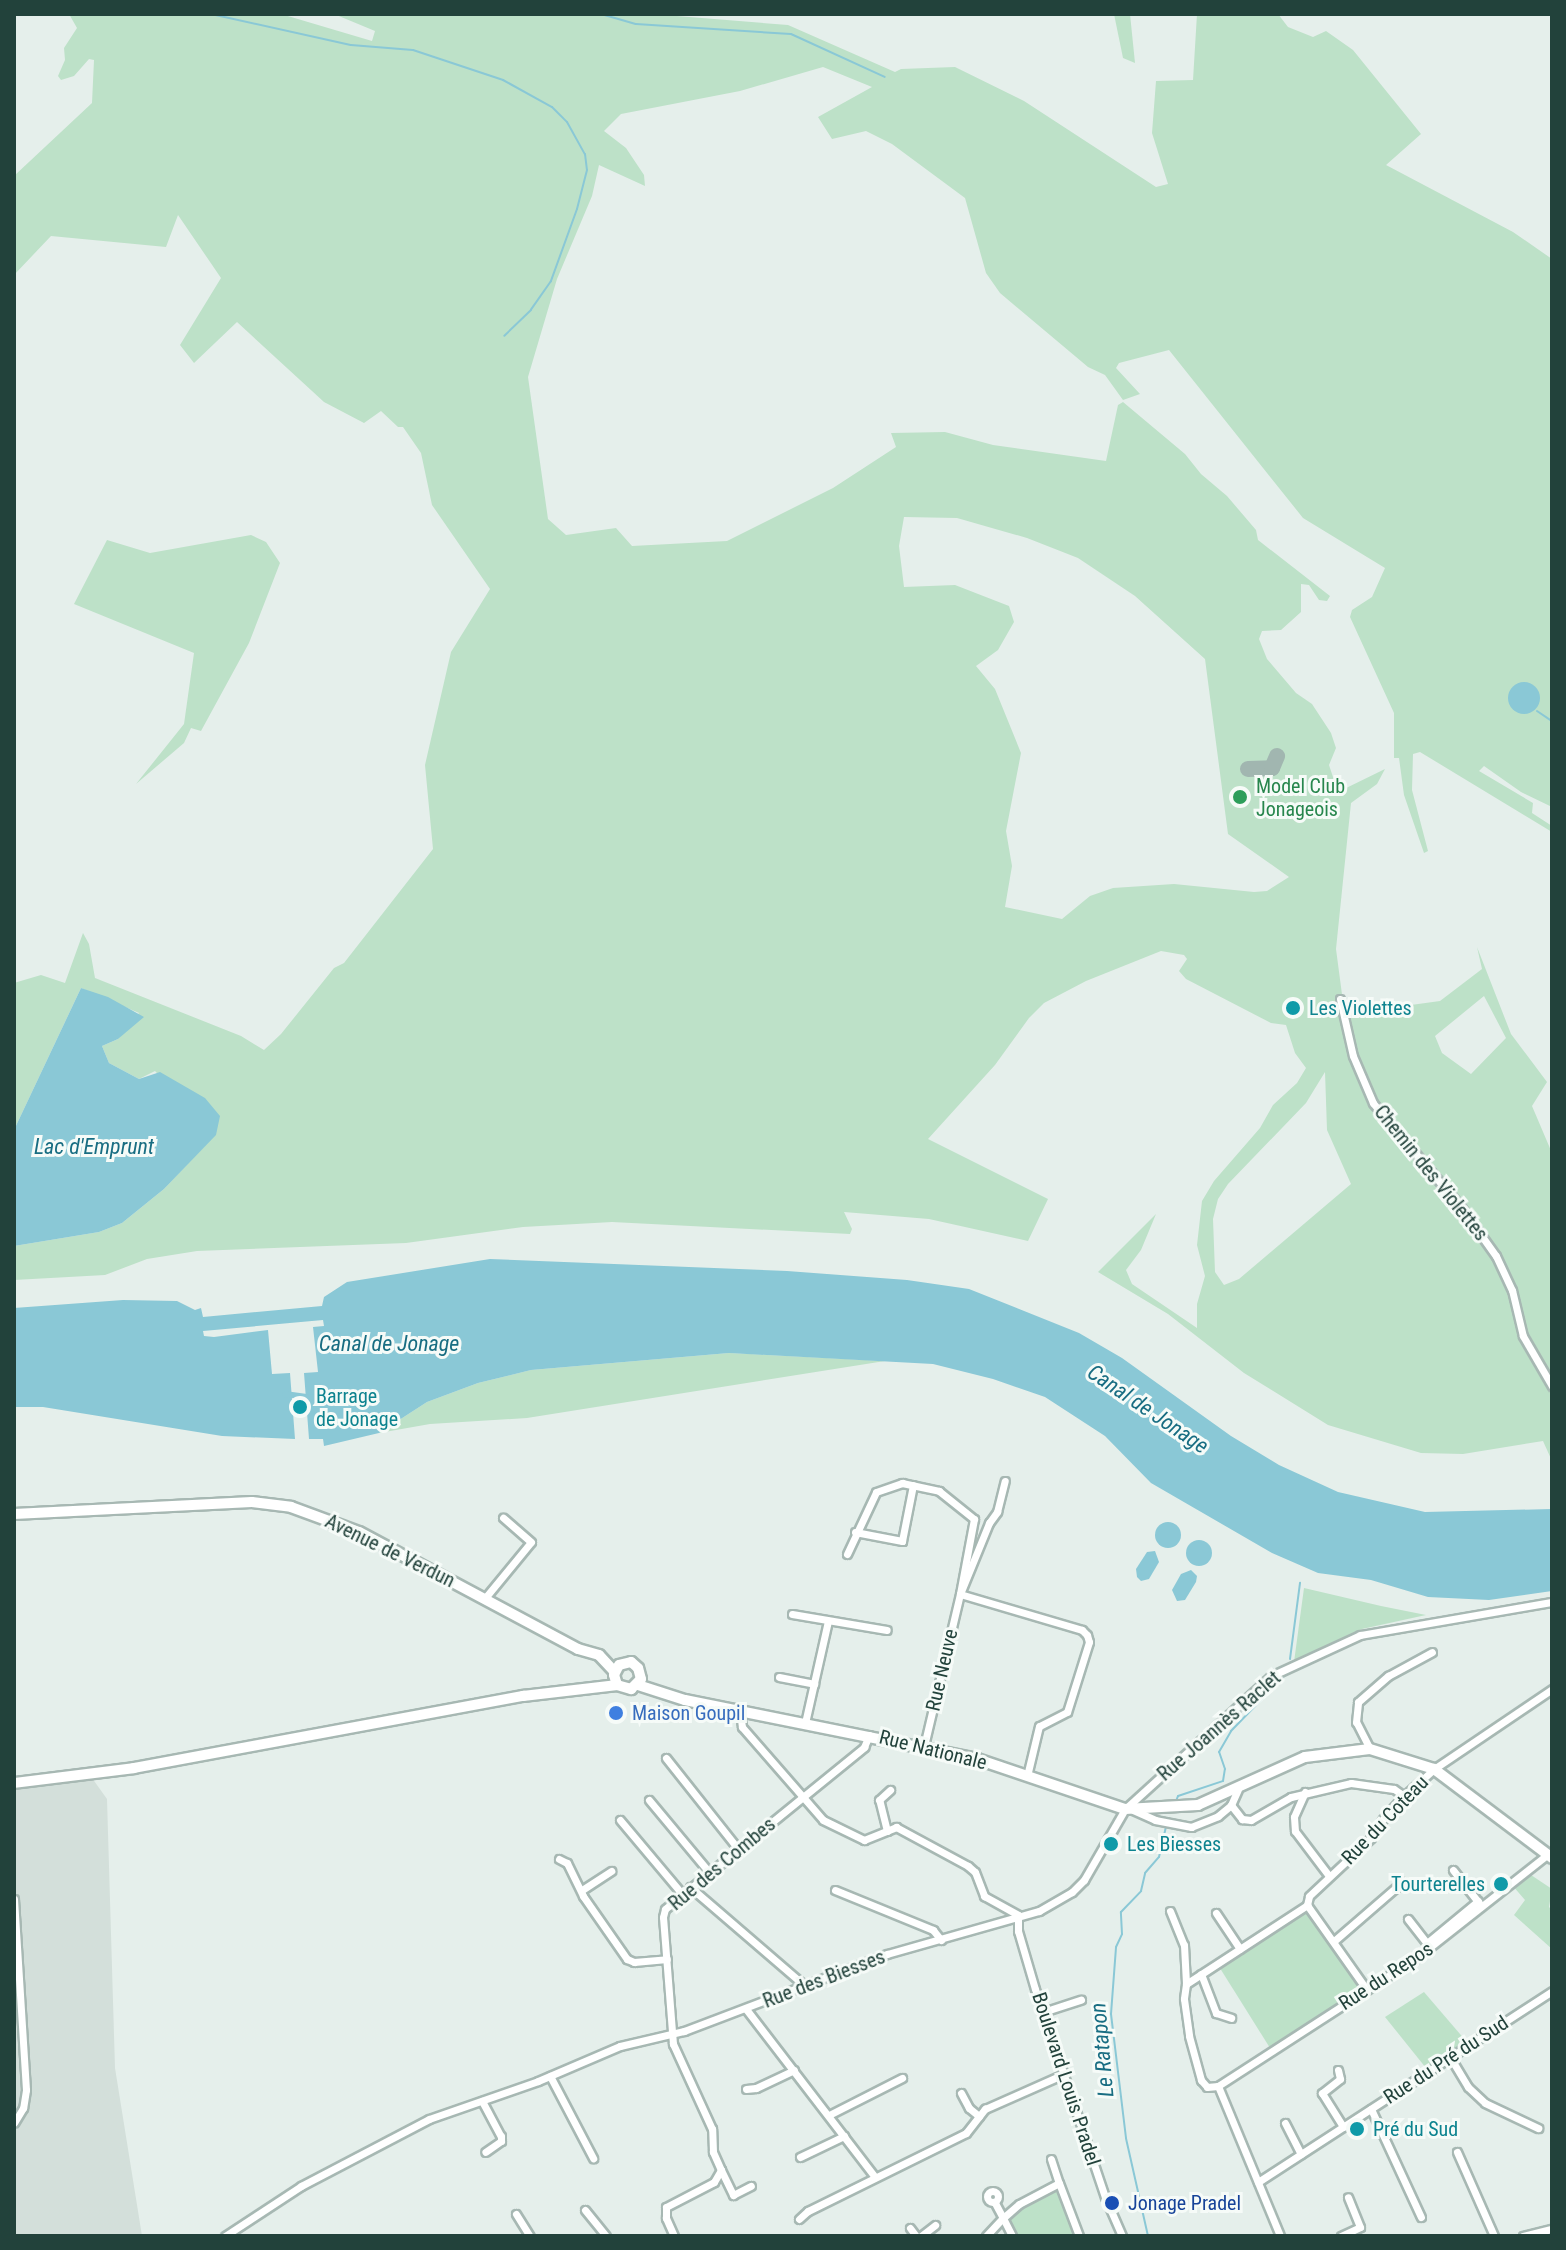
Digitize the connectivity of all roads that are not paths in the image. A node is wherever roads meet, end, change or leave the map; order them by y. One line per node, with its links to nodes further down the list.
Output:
1 (1340, 999): 2 (street, Chemin des Violettes)
2 (1552, 1386)
3 (1005, 1481): 9 (street, Rue Neuve)
4 (913, 1485): 7 (street); 7 (street); 9 (street, Rue Neuve)
5 (14, 1514): 10 (main road, Avenue de Verdun)
6 (503, 1518): 10 (street)
7 (855, 1532): 8 (street)
8 (847, 1554)
9 (960, 1594): 26 (street, Rue Neuve); 30 (street)
10 (485, 1598): 15 (main road, Avenue de Verdun)
11 (1552, 1602): 39 (street, Rue Joannès Raclet)
12 (792, 1614): 13 (street)
13 (828, 1621): 14 (street); 21 (street)
14 (887, 1630)
15 (563, 1639): 17 (main road, Avenue de Verdun); 19 (main road, Avenue de Verdun)
16 (1432, 1652): 27 (street)
17 (623, 1663): 19 (main road); 20 (main road)
18 (779, 1677): 21 (street)
19 (615, 1678): 20 (main road); 31 (main road)
20 (640, 1681): 23 (main road, Rue Nationale)
21 (814, 1684): 24 (street)
22 (1552, 1689): 29 (street, Rue du Coteau)
23 (734, 1710): 24 (main road, Rue Nationale); 36 (street)
24 (805, 1723): 25 (main road, Rue Nationale)
25 (869, 1735): 26 (main road, Rue Nationale); 36 (street, Rue des Combes)
26 (924, 1746): 30 (main road, Rue Nationale)
27 (1370, 1749): 29 (main road, Rue Nationale); 32 (main road, Rue Nationale)
28 (666, 1758): 42 (street)
29 (1434, 1769): 35 (street, Rue du Coteau); 43 (main road, Rue Nationale)
30 (1027, 1776): 39 (main road, Rue Nationale)
31 (14, 1783)
32 (1238, 1789): 38 (street); 39 (main road, Rue Nationale)
33 (890, 1790): 41 (street)
34 (1305, 1792): 35 (street); 38 (street); 48 (street)
35 (1404, 1796): 48 (street, Rue du Coteau)
36 (802, 1797): 41 (street); 42 (street, Rue des Combes)
37 (649, 1800): 47 (street)
38 (1231, 1805): 39 (street, Rue Nationale)
39 (1129, 1810): 60 (street, Rue des Biesses)
40 (620, 1820): 53 (street)
41 (887, 1831): 60 (street)
42 (738, 1849): 47 (street, Rue des Combes)
43 (1549, 1856): 55 (street)
44 (559, 1859): 51 (street)
45 (1453, 1870): 55 (street)
46 (611, 1871): 51 (street)
47 (709, 1872): 50 (street, Rue des Combes)
48 (1329, 1876): 56 (street, Rue du Coteau)
49 (1402, 1882): 62 (street)
50 (690, 1887): 53 (street, Rue des Combes); 68 (street)
51 (582, 1890): 65 (street)
52 (835, 1890): 61 (street)
53 (682, 1894): 65 (street, Rue des Combes)
54 (14, 1899): 89 (street)
55 (1480, 1903): 63 (street, Rue du Repos)
56 (1307, 1905): 62 (street); 64 (street, Rue du Coteau)
57 (1170, 1911): 67 (street)
58 (1216, 1913): 64 (street)
59 (1408, 1919): 63 (street)
60 (1018, 1920): 61 (street, Rue des Biesses); 73 (street, Boulevard Louis Pradel)
61 (941, 1940): 68 (street, Rue des Biesses)
62 (1334, 1941): 69 (street)
63 (1428, 1945): 69 (street, Rue du Repos)
64 (1240, 1949): 66 (street, Rue du Coteau)
65 (667, 1959): 75 (street, Rue des Combes)
66 (1201, 1974): 67 (street, Rue du Coteau); 74 (street)
67 (1186, 1984): 82 (street)
68 (804, 1985): 72 (street, Rue des Biesses)
69 (1367, 1990): 82 (street, Rue du Repos)
70 (1551, 1992): 76 (street, Rue du Pré du Sud)
71 (1081, 2000): 73 (street)
72 (746, 2009): 75 (street, Rue des Biesses); 77 (street)
73 (1043, 2012): 79 (street, Boulevard Louis Pradel)
74 (1231, 2018)
75 (672, 2034): 80 (street, Rue des Biesses); 100 (street, Rue des Combes)
76 (1450, 2057): 86 (street, Rue du Pré du Sud); 92 (street)
77 (794, 2070): 83 (street); 87 (street)
78 (1338, 2070): 91 (street)
79 (1064, 2074): 88 (street); 123 (street, Boulevard Louis Pradel)
80 (550, 2076): 85 (street, Rue des Biesses); 98 (street)
81 (902, 2078): 87 (street)
82 (1218, 2086): 102 (street)
83 (746, 2089)
84 (961, 2093): 88 (street)
85 (482, 2101): 94 (street); 115 (street, Rue des Biesses)
86 (1371, 2109): 91 (street, Rue du Pré du Sud); 109 (street)
87 (829, 2115): 93 (street)
88 (979, 2116): 101 (street)
89 (14, 2123)
90 (1285, 2123): 96 (street)
91 (1343, 2127): 96 (street, Rue du Pré du Sud)
92 (1538, 2128)
93 (844, 2136): 97 (street); 101 (street)
94 (485, 2152)
95 (1457, 2152): 126 (street)
96 (1301, 2154): 102 (street, Rue du Pré du Sud)
97 (800, 2157)
98 (593, 2158)
99 (1051, 2159): 103 (street)
100 (721, 2170): 104 (street); 118 (street)
101 (875, 2177): 111 (street)
102 (1258, 2182): 124 (street)
103 (1059, 2183): 110 (street); 122 (street)
104 (751, 2186)
105 (1348, 2197): 125 (street)
106 (995, 2203): 110 (street)
107 (585, 2210): 117 (street)
108 (516, 2214): 116 (street)
109 (1421, 2217)
110 (1003, 2218): 120 (street); 121 (street)
111 (799, 2219)
112 (935, 2225): 119 (street)
113 (910, 2228): 119 (street)
114 (1552, 2229): 127 (street)
115 (225, 2236)
116 (530, 2236)
117 (606, 2236)
118 (674, 2236)
119 (918, 2236)
120 (986, 2236)
121 (1012, 2236)
122 (1079, 2236)
123 (1122, 2236)
124 (1280, 2236)
125 (1341, 2236)
126 (1494, 2236)
127 (1523, 2236)

